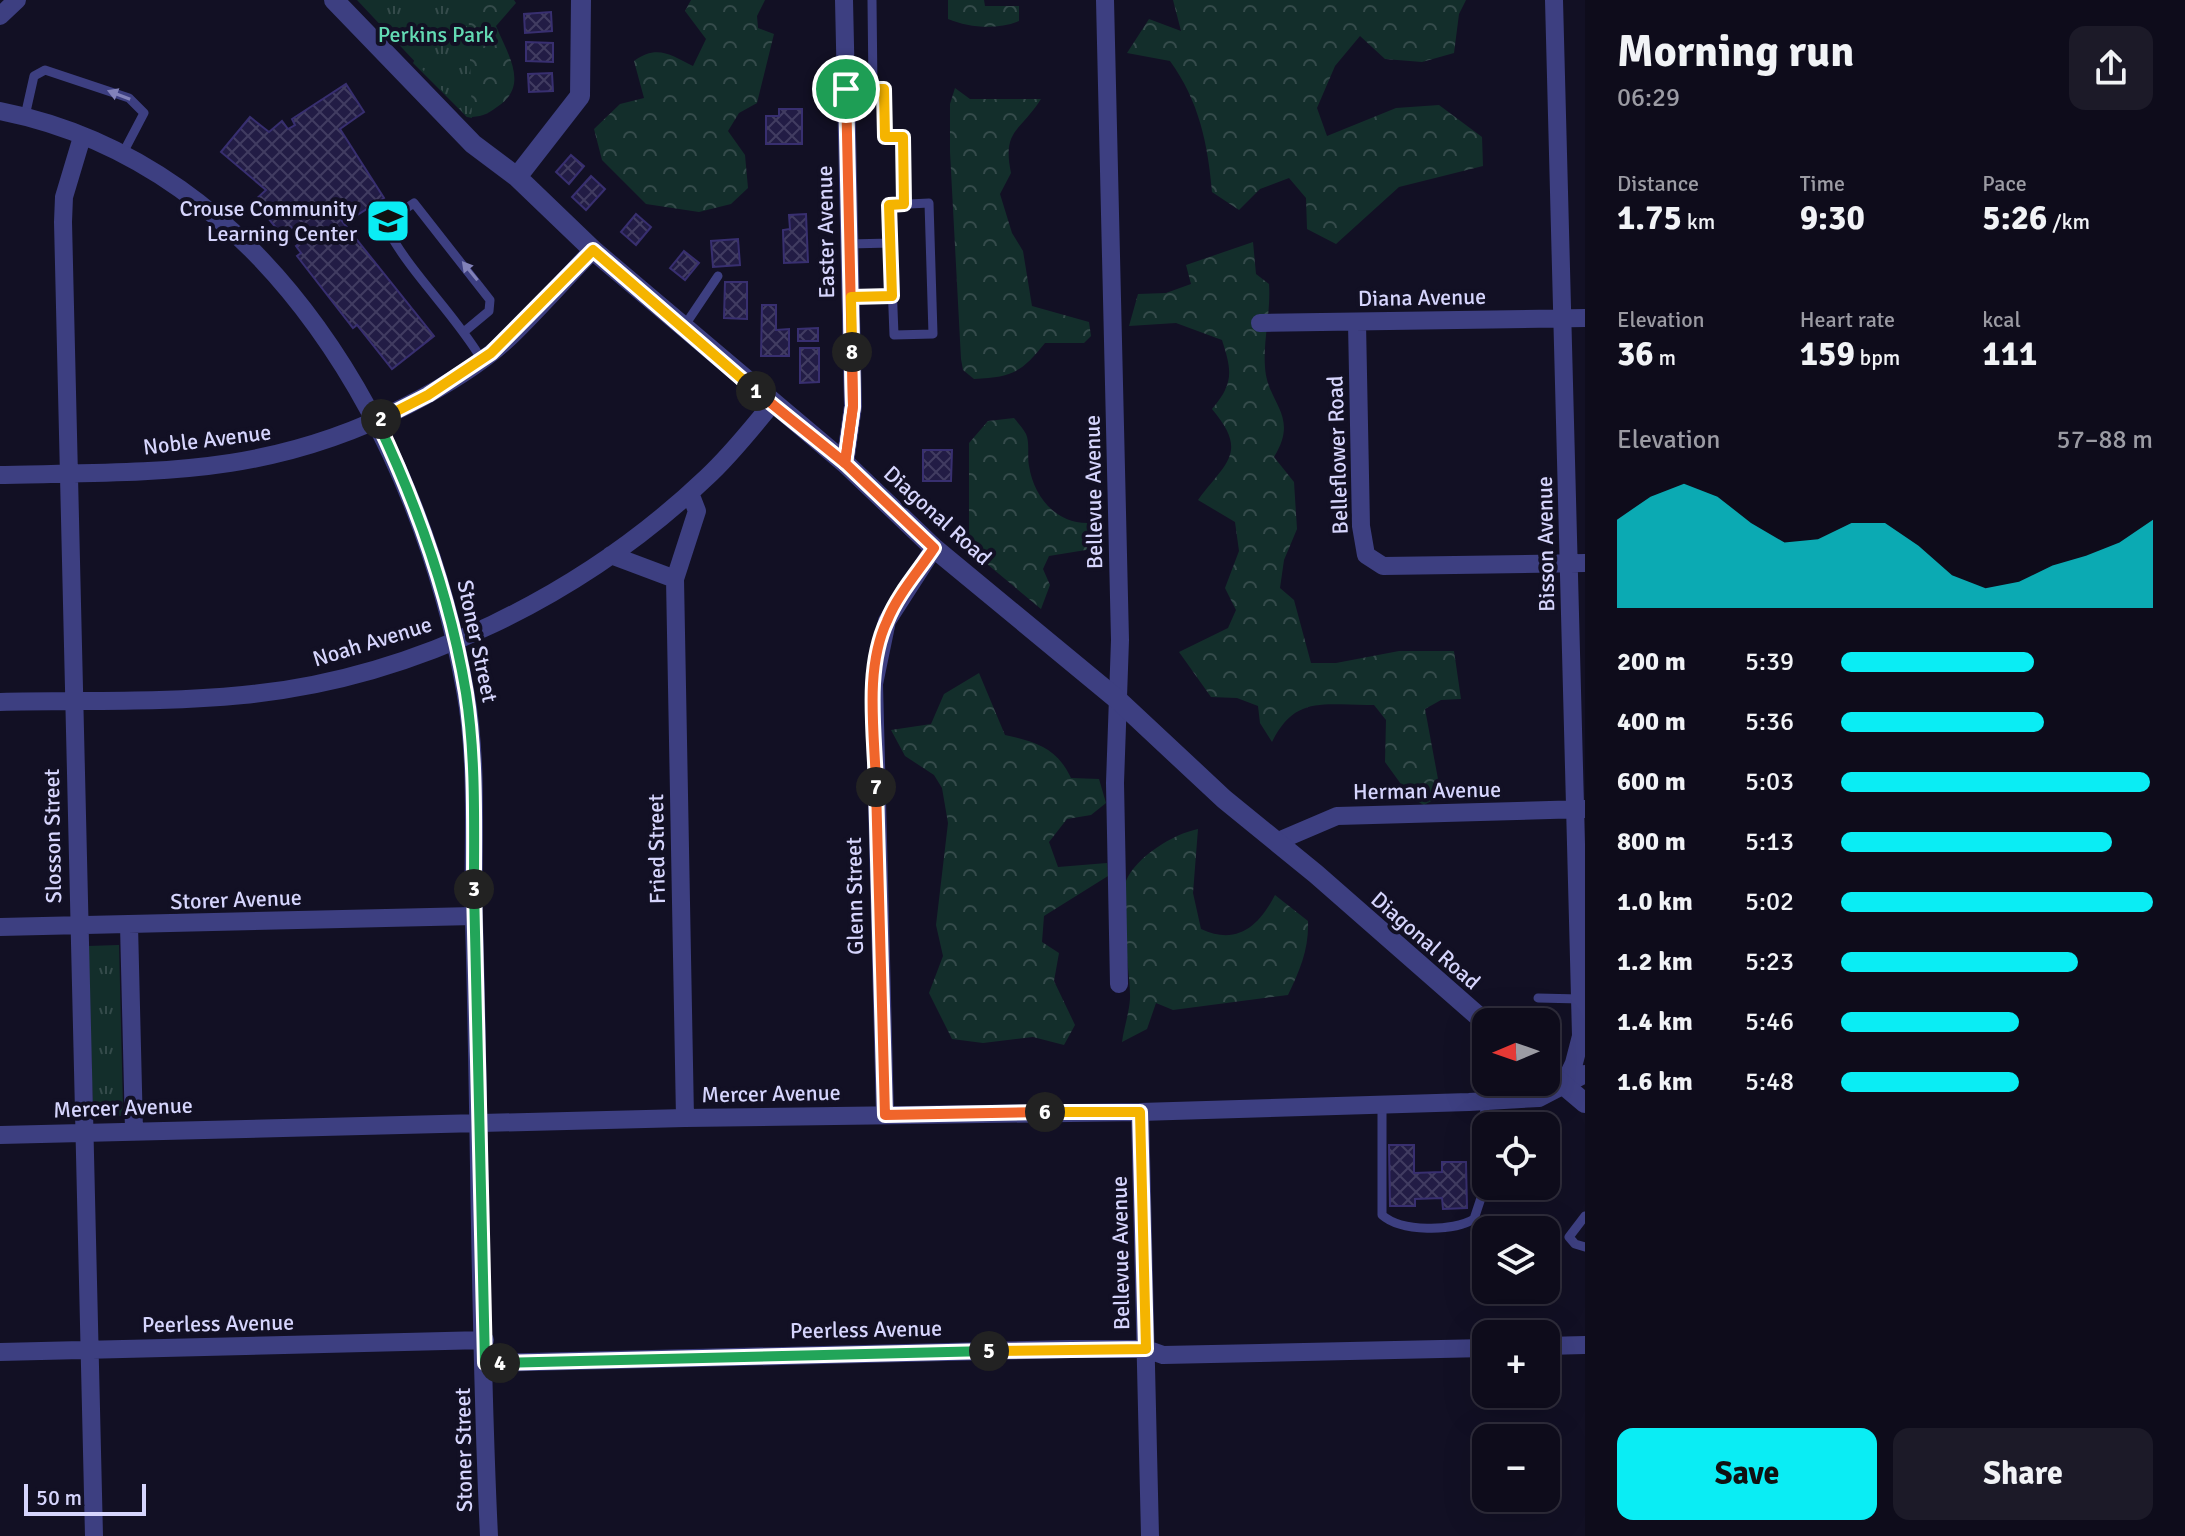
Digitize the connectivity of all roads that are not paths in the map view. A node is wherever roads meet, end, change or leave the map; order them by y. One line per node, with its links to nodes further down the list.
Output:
1 (17, 0): 8 (street)
2 (334, 0): 15 (street, Diagonal Road)
3 (581, 0): 15 (street)
4 (844, 0): 9 (street, Easter Avenue)
5 (872, 0): 10 (lane)
6 (1105, 0): 42 (street, Bellevue Avenue)
7 (1554, 0): 23 (street, Bisson Avenue)
8 (0, 16)
9 (846, 89): 10 (lane); 18 (street, Easter Avenue)
10 (873, 89): 16 (lane)
11 (0, 111): 12 (street, Stoner Street)
12 (25, 116): 13 (street, Stoner Street); 14 (lane, one-way to 12)
13 (82, 137): 14 (street, Stoner Street); 33 (street, Slosson Street)
14 (123, 153): 31 (street, Stoner Street)
15 (517, 177): 19 (street, Diagonal Road)
16 (904, 204): 17 (lane); 21 (lane)
17 (891, 243): 18 (lane); 21 (lane)
18 (849, 244): 22 (street, Easter Avenue)
19 (593, 250): 27 (street, Diagonal Road); 29 (street, Noble Avenue)
20 (718, 276): 27 (lane)
21 (892, 296): 22 (lane)
22 (851, 297): 32 (street, Easter Avenue)
23 (1563, 318): 24 (street, Diana Avenue); 26 (street, Diana Avenue); 38 (street, Bisson Avenue)
24 (1585, 318)
25 (1260, 323): 26 (street, Diana Avenue)
26 (1357, 323): 38 (street, Belleflower Road)
27 (683, 328): 30 (street, Diagonal Road)
28 (465, 331): 28 (lane, one-way to 28); 29 (lane)
29 (482, 360): 31 (street, Noble Avenue)
30 (772, 404): 32 (street, Diagonal Road); 35 (street, Noah Avenue)
31 (377, 421): 33 (street, Noble Avenue); 40 (street, Stoner Street)
32 (845, 463): 36 (street, Diagonal Road)
33 (69, 473): 34 (street, Noble Avenue); 41 (street, Slosson Street)
34 (0, 475)
35 (690, 493): 37 (street, Noah Avenue); 39 (street, Fried Street)
36 (934, 548): 42 (street, Diagonal Road); 61 (street, Glenn Street)
37 (611, 555): 39 (street); 40 (street, Noah Avenue)
38 (1577, 564): 44 (street, Bisson Avenue)
39 (675, 579): 62 (street, Fried Street)
40 (455, 640): 41 (street, Noah Avenue); 46 (street, Stoner Street)
41 (74, 700): 43 (street, Noah Avenue); 48 (street, Slosson Street)
42 (1118, 700): 45 (street, Diagonal Road); 50 (street, Bellevue Avenue)
43 (0, 702)
44 (1580, 809): 45 (street, Herman Avenue); 52 (street, Bisson Avenue)
45 (1276, 842): 53 (street, Diagonal Road)
46 (474, 916): 47 (street, Storer Avenue); 63 (street, Stoner Street)
47 (129, 925): 48 (street, Storer Avenue); 64 (street)
48 (78, 926): 49 (street, Storer Avenue); 65 (street, Slosson Street)
49 (0, 927)
50 (1119, 984)
51 (1538, 998): 52 (lane)
52 (1580, 999): 56 (street, Bisson Avenue)
53 (1472, 1011)
54 (1585, 1074): 56 (street, Mercer Avenue)
55 (1560, 1081): 56 (street)
56 (1564, 1084): 57 (street, Mercer Avenue); 58 (street)
57 (1485, 1101): 59 (street, Mercer Avenue); 59 (lane)
58 (1585, 1103)
59 (1382, 1104): 60 (street, Mercer Avenue)
60 (1140, 1112): 61 (street, Mercer Avenue); 73 (street, Bellevue Avenue)
61 (885, 1115): 62 (street, Mercer Avenue)
62 (685, 1118): 63 (street, Mercer Avenue)
63 (480, 1122): 64 (street, Mercer Avenue); 69 (street, Stoner Street)
64 (134, 1130): 65 (street, Mercer Avenue)
65 (83, 1133): 66 (street, Mercer Avenue); 74 (street, Slosson Street)
66 (0, 1135)
67 (1585, 1216): 68 (lane)
68 (1585, 1247)
69 (485, 1340): 74 (street, Peerless Avenue); 76 (street, Stoner Street)
70 (1585, 1345): 71 (street)
71 (1560, 1346)
72 (1472, 1348): 73 (street, Peerless Avenue)
73 (1146, 1349): 76 (street, Peerless Avenue); 79 (street, Bellevue Avenue)
74 (90, 1350): 75 (street, Peerless Avenue); 77 (street, Slosson Street)
75 (0, 1352)
76 (485, 1363): 78 (street, Stoner Street)
77 (94, 1536)
78 (489, 1536)
79 (1150, 1536)

